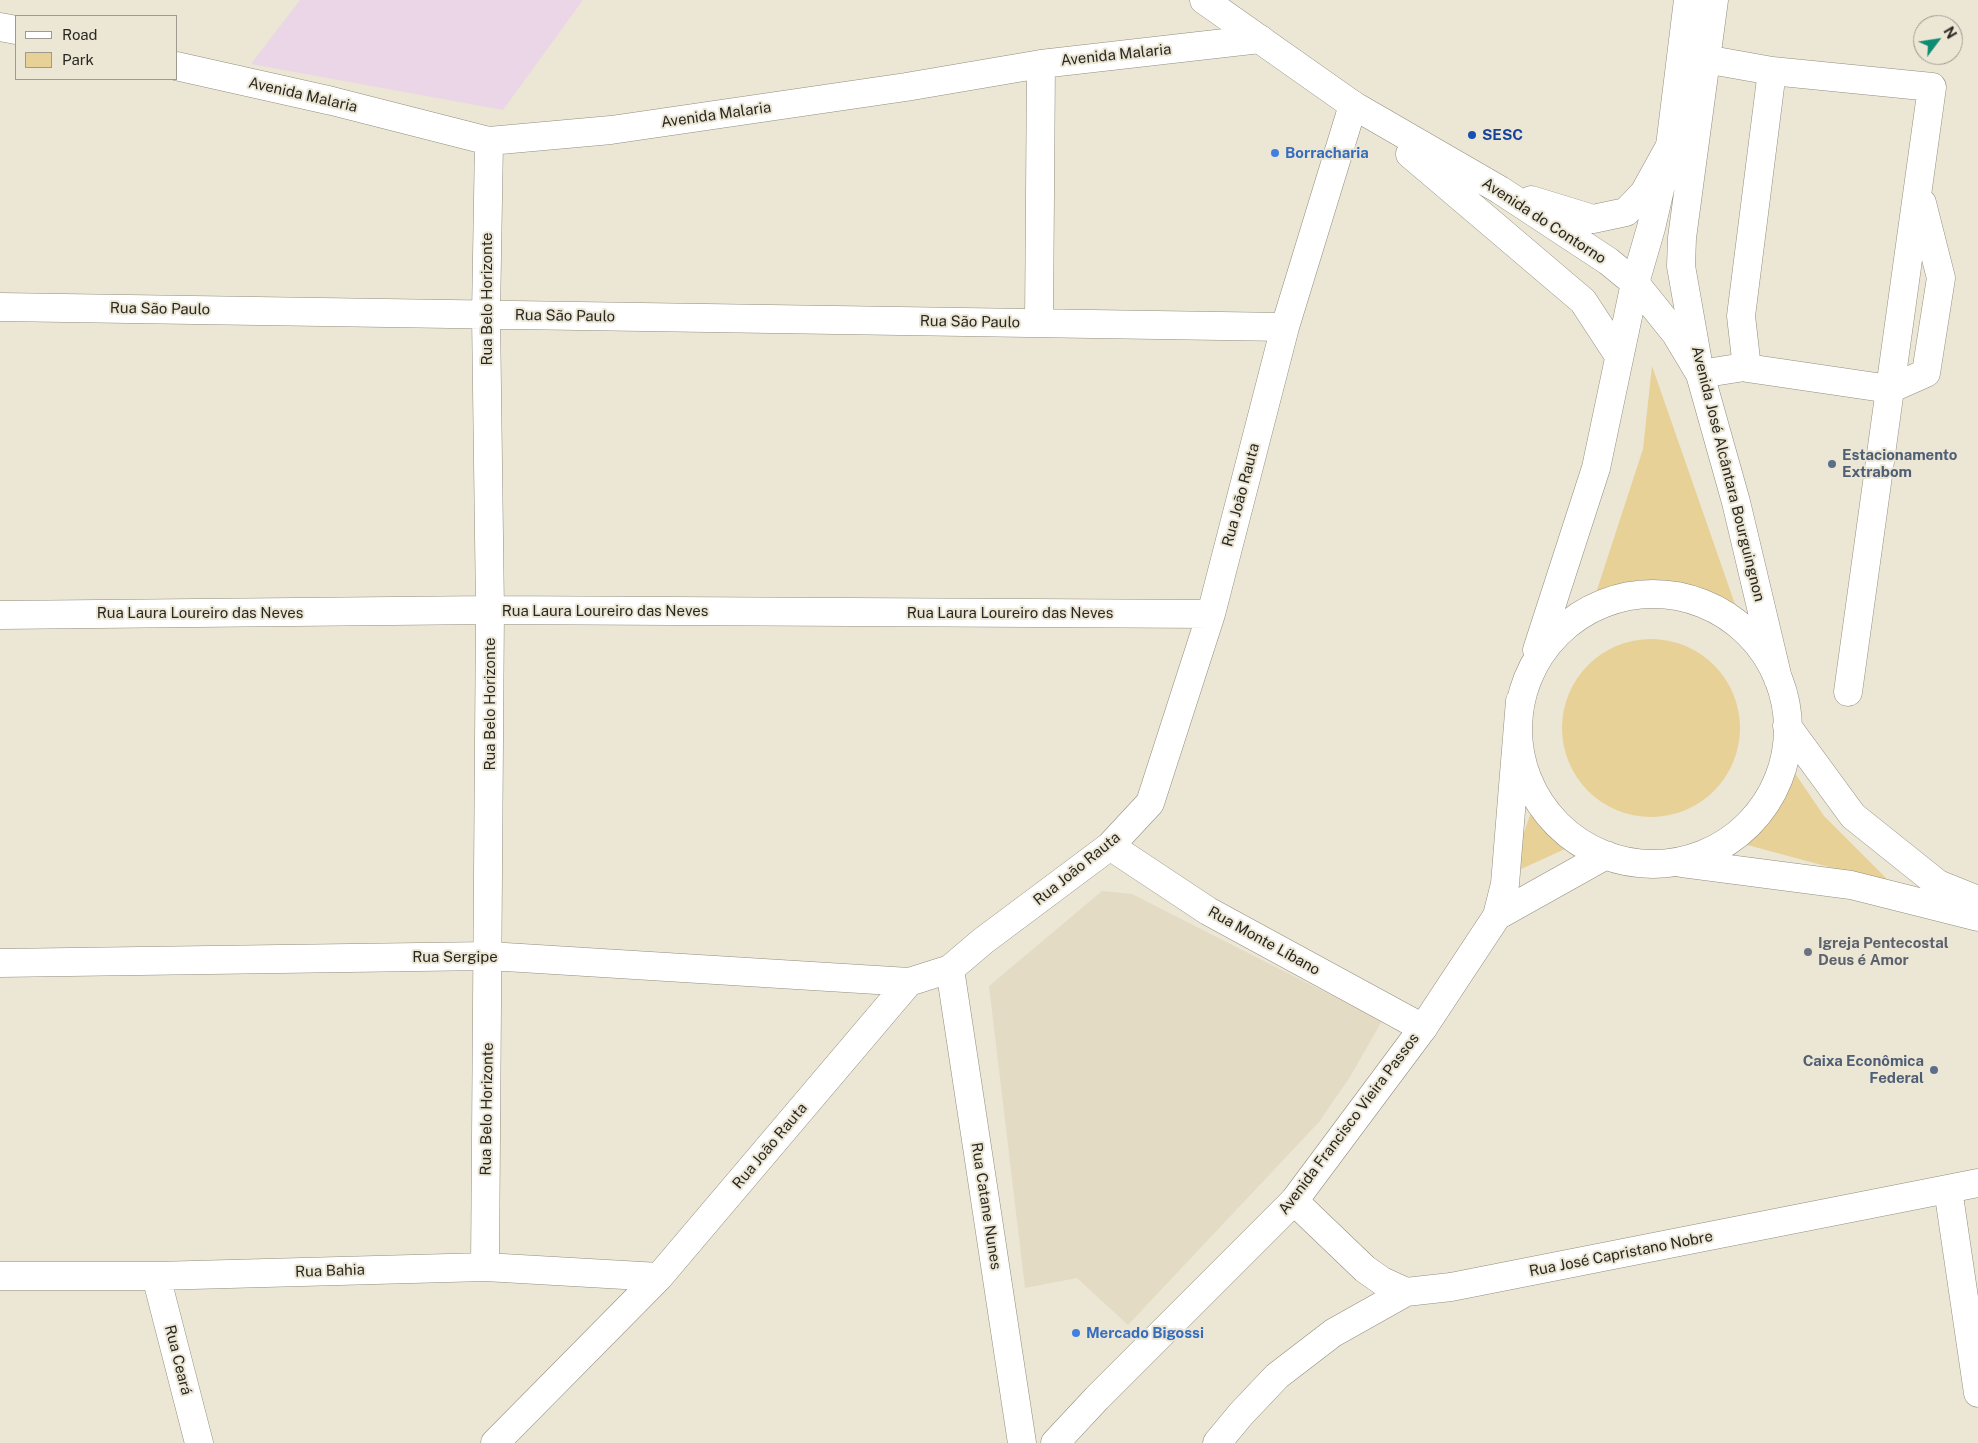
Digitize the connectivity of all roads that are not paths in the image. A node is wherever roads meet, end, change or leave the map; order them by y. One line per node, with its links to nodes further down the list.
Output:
1 (1204, 0): 6 (street, Avenida do Contorno)
2 (1688, 0): 13 (street)
3 (1714, 0): 7 (street, Avenida José Alcântara Bourguingnon)
4 (0, 27): 5 (street)
5 (15, 30)
6 (1260, 39): 8 (street, Avenida Malaria); 11 (street, Avenida do Contorno)
7 (1705, 58): 10 (street); 23 (street, Avenida José Alcântara Bourguingnon)
8 (1041, 64): 12 (street, Avenida Malaria); 19 (street, Rua São Paulo)
9 (178, 66): 12 (street, Avenida Malaria)
10 (1772, 71): 14 (street); 24 (street)
11 (1353, 105): 15 (street, Avenida do Contorno); 20 (street, Rua João Rauta); 21 (street, Avenida do Contorno)
12 (489, 141): 18 (street, Rua Belo Horizonte)
13 (1670, 146): 15 (street); 16 (street)
14 (1918, 186): 24 (street); 24 (street)
15 (1500, 190): 16 (street, Avenida do Contorno)
16 (1635, 283): 21 (street); 23 (street, Avenida do Contorno)
17 (0, 306): 18 (street, Rua São Paulo)
18 (486, 315): 19 (street, Rua São Paulo); 25 (street, Rua Belo Horizonte)
19 (1039, 323): 20 (street, Rua São Paulo)
20 (1285, 327): 26 (street, Rua João Rauta)
21 (1619, 356): 28 (street)
22 (1738, 368): 23 (street)
23 (1700, 374): 29 (street, Avenida José Alcântara Bourguingnon)
24 (1890, 389): 30 (street)
25 (490, 610): 26 (street, Rua Laura Loureiro das Neves); 27 (street, Rua Laura Loureiro das Neves); 39 (street, Rua Belo Horizonte)
26 (1210, 614): 33 (street, Rua João Rauta)
27 (0, 615)
28 (1531, 671): 29 (street); 31 (street)
29 (1778, 679): 32 (street)
30 (1848, 692)
31 (1520, 701): 34 (street); 37 (street, Avenida Francisco Vieira Passos)
32 (1787, 726): 35 (street); 36 (street)
33 (1110, 846): 41 (street, Rua João Rauta); 43 (street, Rua Monte Líbano)
34 (1606, 855): 35 (street); 37 (street, Avenida Francisco Vieira Passos)
35 (1675, 862): 38 (street)
36 (1978, 900)
37 (1497, 916): 43 (street, Avenida Francisco Vieira Passos)
38 (1978, 917)
39 (489, 956): 40 (street, Rua Sergipe); 42 (street, Rua Sergipe); 47 (street, Rua Belo Horizonte)
40 (0, 964)
41 (950, 969): 42 (street, Rua João Rauta); 55 (street, Rua Catane Nunes)
42 (909, 982): 50 (street, Rua João Rauta)
43 (1423, 1028): 46 (street, Avenida Francisco Vieira Passos)
44 (1978, 1183): 45 (street, Rua José Capristano Nobre)
45 (1948, 1189): 51 (street, Rua José Capristano Nobre); 52 (street)
46 (1294, 1201): 51 (street); 56 (street, Avenida Francisco Vieira Passos)
47 (486, 1267): 49 (street, Rua Bahia); 50 (street, Rua Bahia)
48 (0, 1276): 49 (street, Rua Bahia)
49 (156, 1276): 53 (street, Rua Ceará)
50 (659, 1277): 54 (street, Rua João Rauta)
51 (1406, 1292): 57 (street)
52 (1978, 1393)
53 (199, 1443)
54 (494, 1443)
55 (1022, 1443)
56 (1055, 1443)
57 (1217, 1443)

